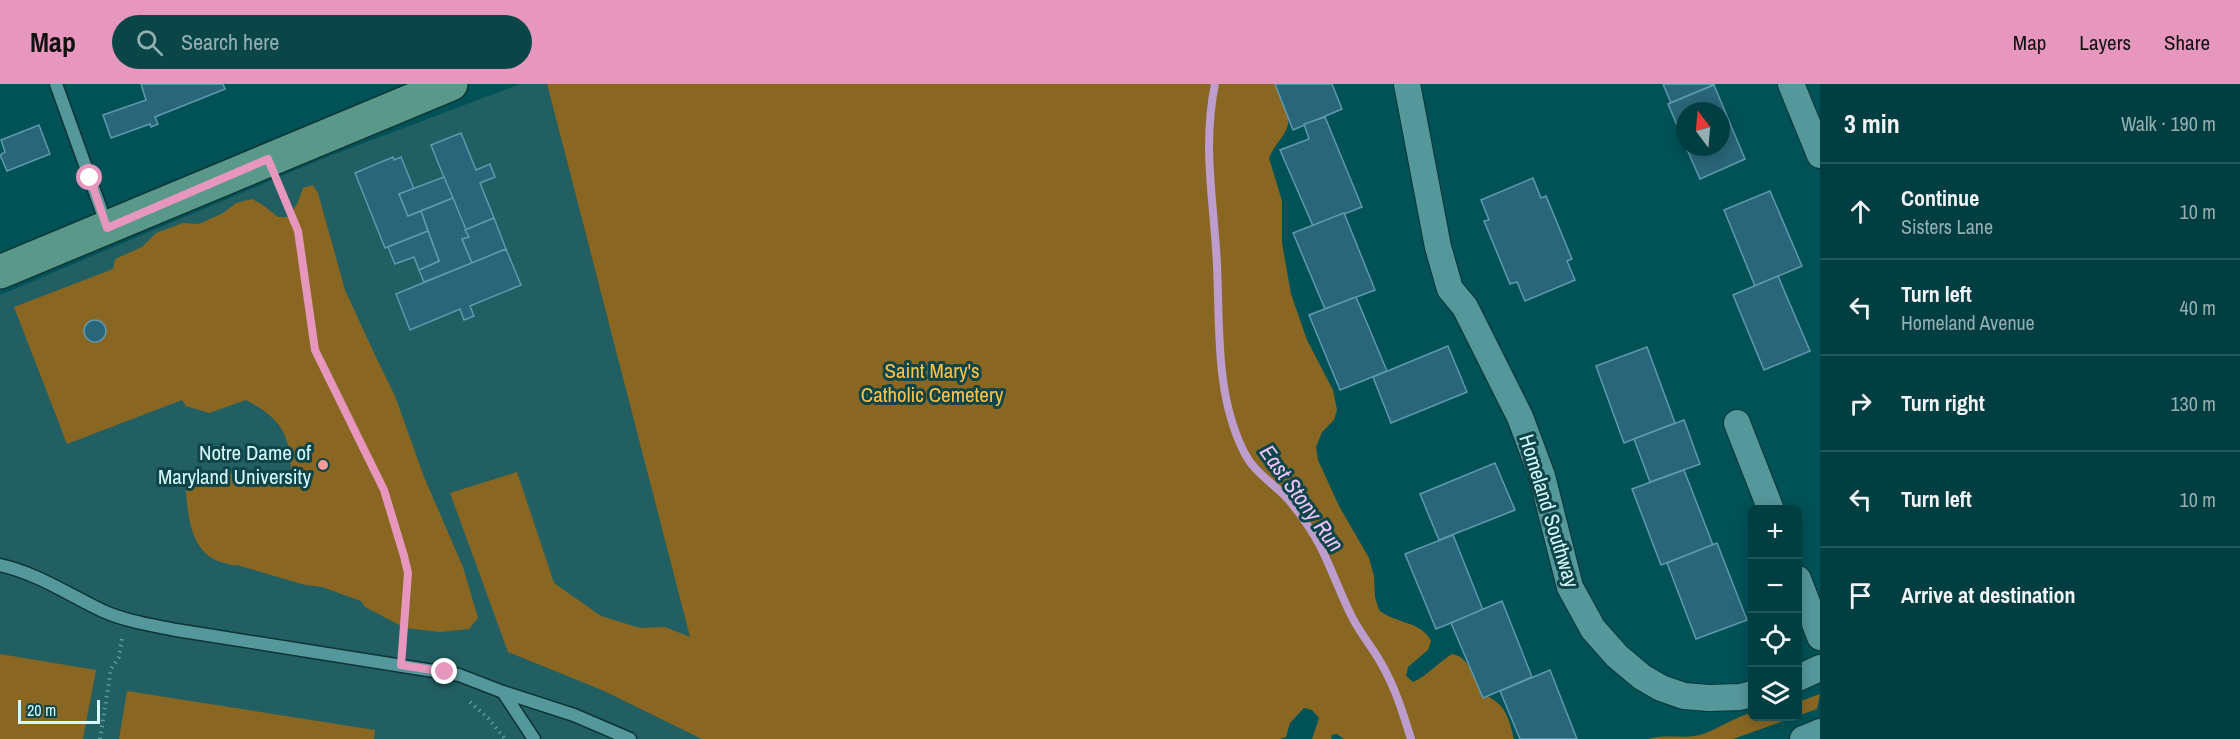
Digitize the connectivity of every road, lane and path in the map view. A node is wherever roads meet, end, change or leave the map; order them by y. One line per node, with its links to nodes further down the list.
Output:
1 (56, 84): 7 (lane)
2 (1407, 84): 20 (street, Homeland Southway)
3 (1791, 84): 5 (street)
4 (441, 86): 6 (street)
5 (1820, 155)
6 (268, 159): 7 (street); 15 (path)
7 (107, 228): 8 (street)
8 (0, 272)
9 (1737, 423): 10 (street)
10 (1769, 505)
11 (0, 565): 13 (lane)
12 (1802, 592): 14 (street)
13 (125, 617): 15 (lane); 22 (path)
14 (1820, 637)
15 (401, 665): 17 (lane)
16 (1820, 668): 18 (street)
17 (445, 672): 19 (lane); 23 (path)
18 (1802, 676)
19 (503, 692): 24 (lane); 25 (lane)
20 (1748, 694)
21 (1820, 732): 26 (street)
22 (100, 739)
23 (505, 739)
24 (534, 739)
25 (630, 739)
26 (1803, 739)

